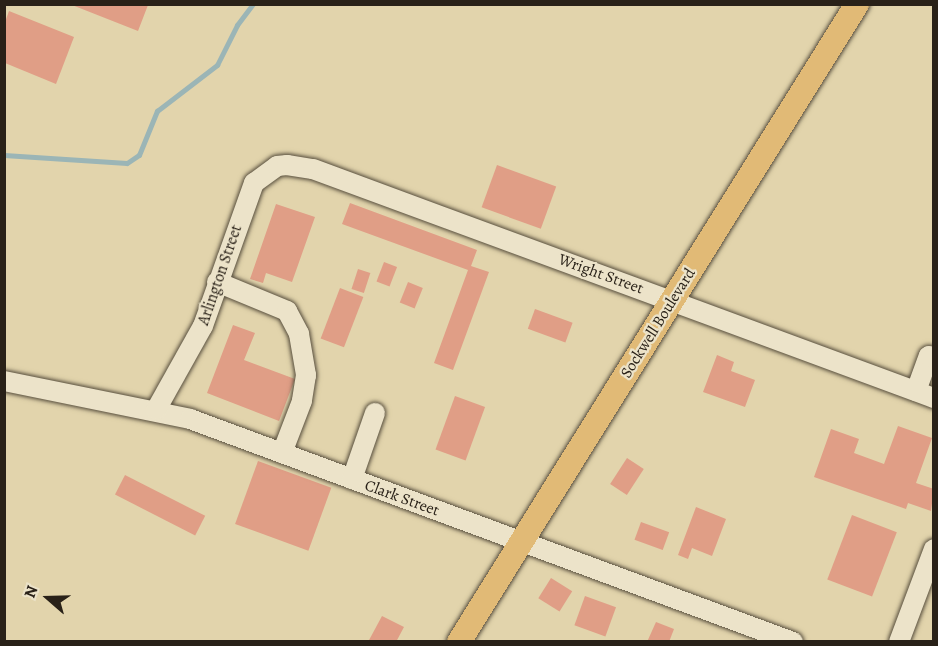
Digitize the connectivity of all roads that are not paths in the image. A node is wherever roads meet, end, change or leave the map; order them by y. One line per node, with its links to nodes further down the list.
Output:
1 (857, 4): 4 (main road, Sockwell Boulevard)
2 (301, 167): 3 (street, Arlington Street); 4 (street, Wright Street)
3 (217, 282): 8 (street, Arlington Street); 10 (street)
4 (672, 300): 7 (street, Wright Street); 12 (main road, Sockwell Boulevard)
5 (933, 358): 7 (street)
6 (4, 381): 8 (street, Clark Street)
7 (925, 394)
8 (156, 410): 10 (street, Clark Street)
9 (375, 412): 11 (street)
10 (282, 453): 11 (street, Clark Street)
11 (352, 479): 12 (street, Clark Street)
12 (520, 542): 14 (main road, Sockwell Boulevard); 15 (street, Clark Street)
13 (933, 549): 16 (street)
14 (459, 642)
15 (793, 642)
16 (899, 642)

